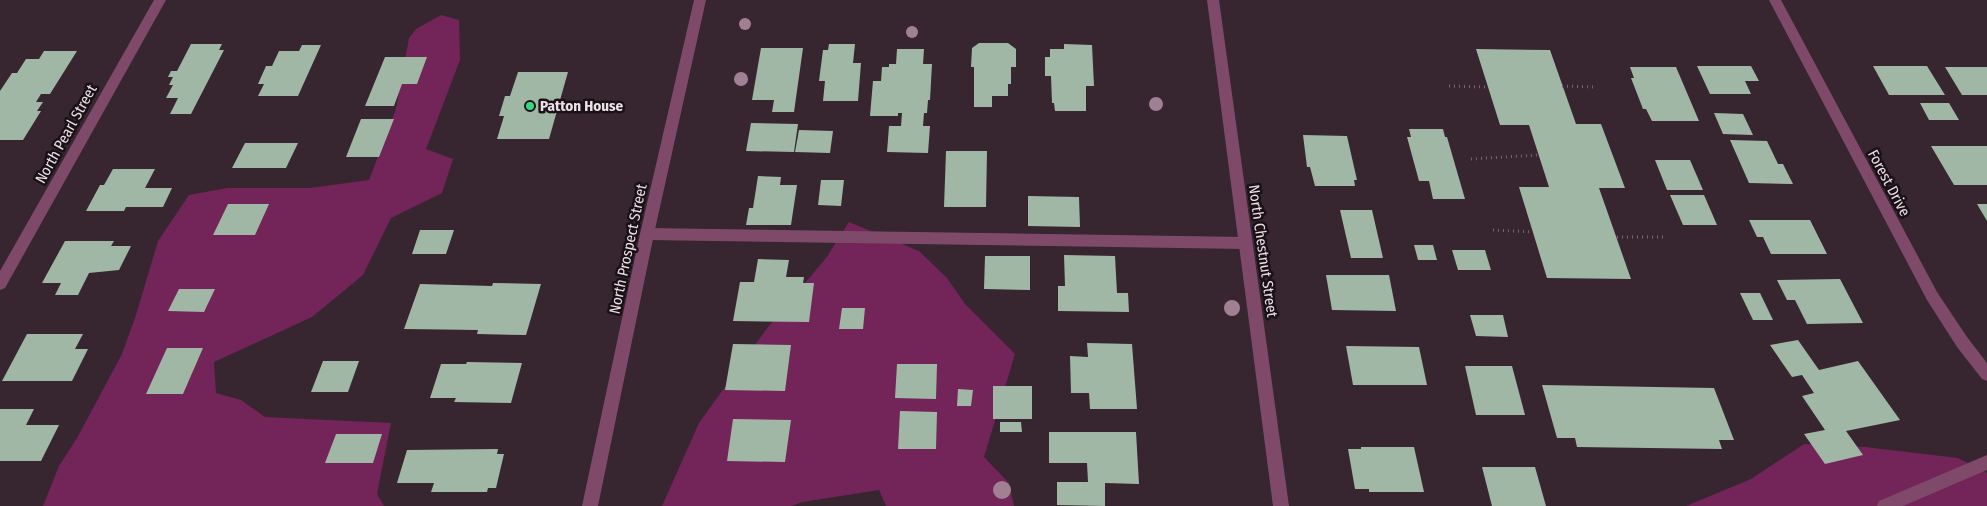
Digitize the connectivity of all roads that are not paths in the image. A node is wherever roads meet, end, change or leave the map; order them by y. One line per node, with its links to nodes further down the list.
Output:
1 (160, 0): 7 (street, North Pearl Street)
2 (700, 0): 5 (street, North Prospect Street)
3 (1213, 0): 6 (street, North Chestnut Street)
4 (1775, 0): 8 (street, Forest Drive)
5 (647, 234): 6 (street); 10 (street, North Prospect Street)
6 (1245, 243): 11 (street, North Chestnut Street)
7 (0, 284)
8 (1987, 374)
9 (1987, 462): 12 (street)
10 (590, 506)
11 (1282, 506)
12 (1886, 506)

